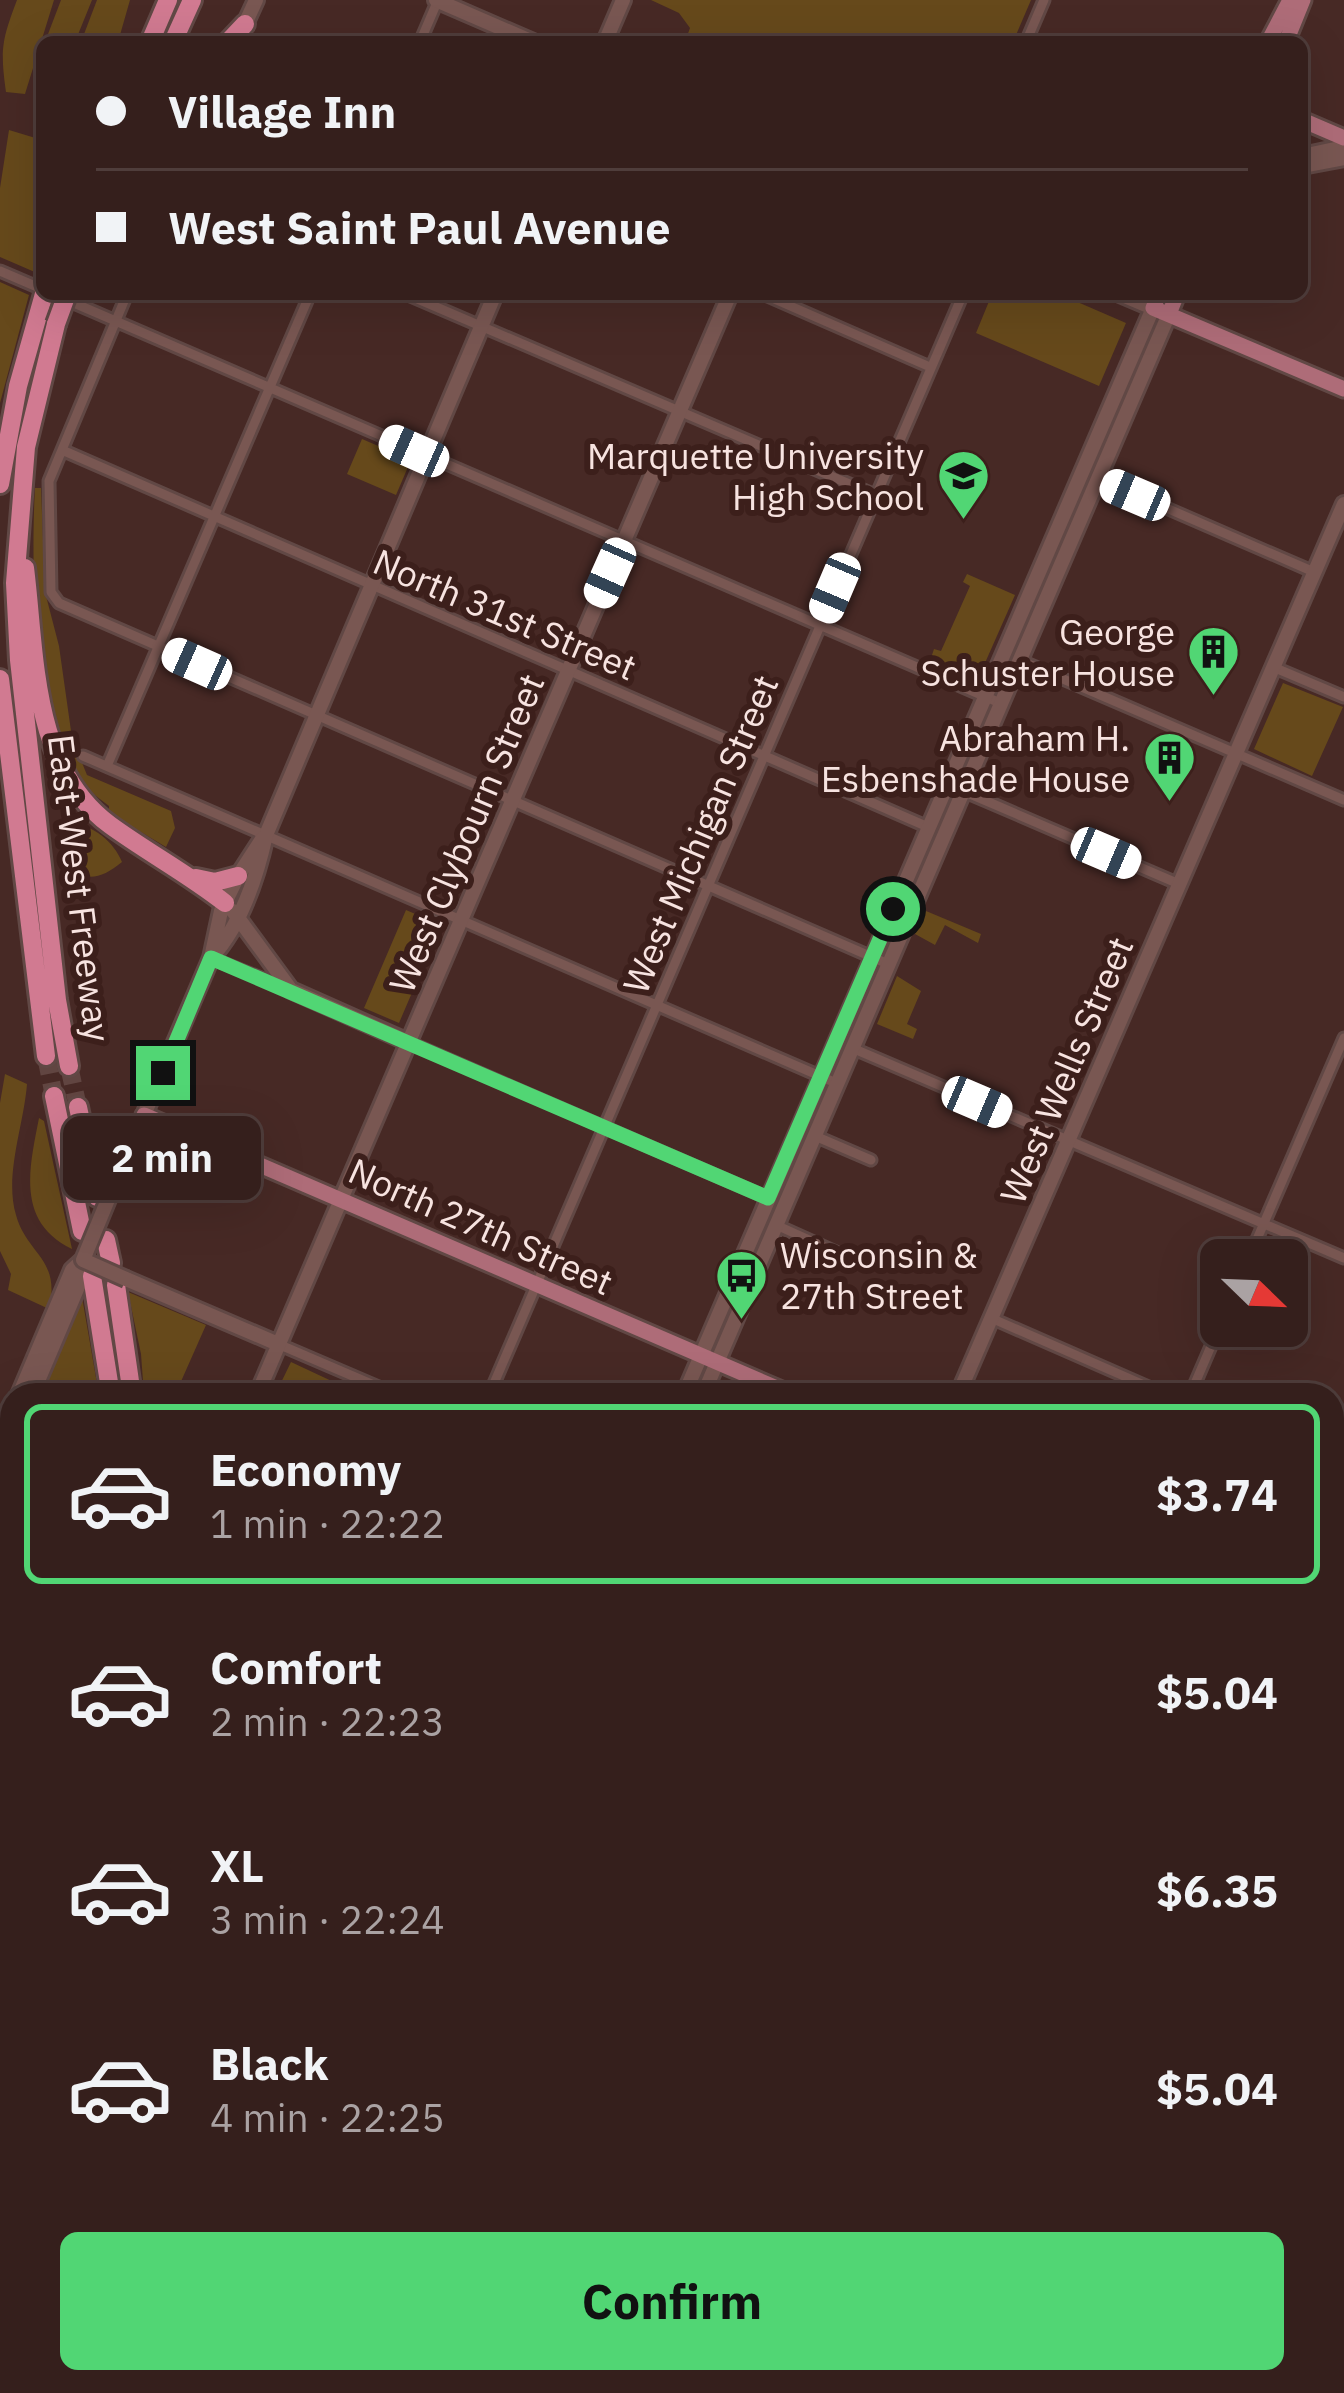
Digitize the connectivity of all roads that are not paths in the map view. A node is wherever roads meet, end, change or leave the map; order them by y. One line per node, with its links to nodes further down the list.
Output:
1 (168, 0): 9 (highway)
2 (192, 0): 10 (highway)
3 (256, 0): 8 (street)
4 (437, 0): 11 (street); 12 (street)
5 (623, 0): 13 (street)
6 (1044, 0): 14 (street)
7 (1292, 1): 15 (main road); 16 (main road)
8 (242, 33)
9 (153, 36)
10 (176, 36)
11 (422, 36)
12 (519, 36)
13 (608, 36)
14 (1029, 36)
15 (1272, 36)
16 (1287, 36)
17 (1308, 123): 18 (main road)
18 (1344, 138)
19 (1344, 147): 20 (street)
20 (1308, 155)
21 (1344, 158): 22 (street)
22 (1308, 165)
23 (0, 271): 24 (street)
24 (36, 287)
25 (43, 300): 47 (highway)
26 (65, 300): 36 (street)
27 (65, 300): 50 (highway, East-West Freeway, bridge)
28 (125, 300): 36 (street)
29 (307, 300): 39 (street)
30 (420, 300): 37 (street)
31 (492, 300): 37 (street)
32 (727, 300): 41 (street, West Clybourn Street)
33 (777, 300): 38 (street)
34 (959, 300): 38 (street, West Michigan Street)
35 (1160, 305): 40 (main road); 42 (street)
36 (116, 321): 39 (street); 43 (street)
37 (481, 327): 41 (street); 44 (street)
38 (930, 367): 48 (street, West Michigan Street)
39 (270, 388): 44 (street); 51 (street)
40 (1344, 389)
41 (680, 412): 48 (street); 52 (street, West Clybourn Street)
42 (1108, 431): 45 (street); 46 (street)
43 (62, 450): 51 (street, North 31st Street); 56 (street)
44 (427, 456): 52 (street); 54 (street)
45 (1081, 472): 46 (street); 61 (street)
46 (1096, 478): 53 (street); 57 (street)
47 (0, 484)
48 (875, 495): 55 (street, West Michigan Street)
49 (1344, 504): 53 (street, West Wells Street)
50 (18, 516): 76 (highway); 89 (highway, East-West Freeway)
51 (214, 517): 54 (street, North 31st Street); 56 (street)
52 (624, 542): 55 (street); 59 (street, West Clybourn Street)
53 (1314, 572): 58 (street, West Wells Street)
54 (371, 586): 59 (street, North 31st Street); 64 (street)
55 (818, 626): 61 (street); 65 (street, West Michigan Street)
56 (158, 646): 64 (street); 68 (street)
57 (1019, 660): 63 (street); 66 (street)
58 (1273, 667): 62 (street); 66 (street, West Wells Street)
59 (568, 670): 65 (street, North 31st Street); 71 (street, West Clybourn Street)
60 (0, 679): 88 (highway, East-West Freeway)
61 (984, 697): 63 (street); 69 (street)
62 (1344, 698)
63 (1000, 703): 70 (street)
64 (316, 715): 71 (street); 74 (street)
65 (763, 754): 73 (street, North 31st Street); 78 (street, West Michigan Street)
66 (1236, 754): 72 (street); 77 (street, West Wells Street)
67 (82, 756): 68 (street)
68 (107, 766): 74 (street)
69 (947, 784): 70 (street); 73 (street)
70 (963, 790): 77 (street); 82 (street)
71 (513, 800): 78 (street); 80 (street, West Clybourn Street)
72 (1344, 800)
73 (928, 827): 82 (street)
74 (266, 835): 75 (street); 79 (street); 80 (street)
75 (238, 876): 76 (highway); 79 (street)
76 (193, 878): 79 (highway)
77 (1179, 884): 97 (street, West Wells Street)
78 (708, 885): 82 (street); 84 (street, West Michigan Street)
79 (231, 909): 81 (street); 83 (street)
80 (461, 920): 84 (street); 86 (street, West Clybourn Street)
81 (211, 958): 83 (street); 93 (street)
82 (880, 960): 87 (street); 90 (street)
83 (290, 990): 86 (street)
84 (656, 1006): 90 (street); 94 (street, West Michigan Street)
85 (1344, 1038): 103 (street)
86 (408, 1042): 94 (street); 101 (street, West Clybourn Street)
87 (852, 1048): 90 (street); 97 (street)
88 (46, 1056)
89 (69, 1066)
90 (829, 1080): 95 (street)
91 (54, 1096): 105 (highway)
92 (78, 1107): 100 (highway)
93 (145, 1115): 96 (main road, North 27th Street); 99 (street)
94 (604, 1127): 102 (street); 114 (street, West Michigan Street)
95 (806, 1133): 98 (street); 102 (street); 104 (street)
96 (190, 1135): 99 (main road); 101 (main road, North 27th Street)
97 (1068, 1140): 103 (street); 115 (street, West Wells Street)
98 (871, 1160)
99 (124, 1163): 100 (street)
100 (103, 1197): 112 (street, bridge)
101 (342, 1198): 114 (main road, North 27th Street); 116 (street, West Clybourn Street)
102 (768, 1198): 108 (street); 118 (street)
103 (1264, 1224): 106 (street); 110 (street)
104 (776, 1225): 108 (street); 109 (street)
105 (82, 1232)
106 (1257, 1239)
107 (106, 1240): 111 (highway)
108 (770, 1241): 118 (street)
109 (836, 1252)
110 (1344, 1258)
111 (111, 1263)
112 (80, 1269): 113 (street, bridge); 119 (street); 120 (street); 121 (highway)
113 (121, 1282): 116 (street); 122 (highway)
114 (537, 1283): 118 (main road, North 27th Street); 125 (street, West Michigan Street)
115 (991, 1318): 129 (street, West Wells Street); 130 (street)
116 (278, 1344): 123 (street, West Clybourn Street); 124 (street)
117 (1211, 1347): 131 (street)
118 (710, 1359): 126 (street); 127 (street); 128 (main road, North 27th Street)
119 (25, 1383)
120 (37, 1383)
121 (108, 1383)
122 (131, 1383)
123 (262, 1383)
124 (369, 1383)
125 (494, 1383)
126 (693, 1383)
127 (705, 1383)
128 (765, 1383)
129 (963, 1383)
130 (1140, 1383)
131 (1195, 1383)

